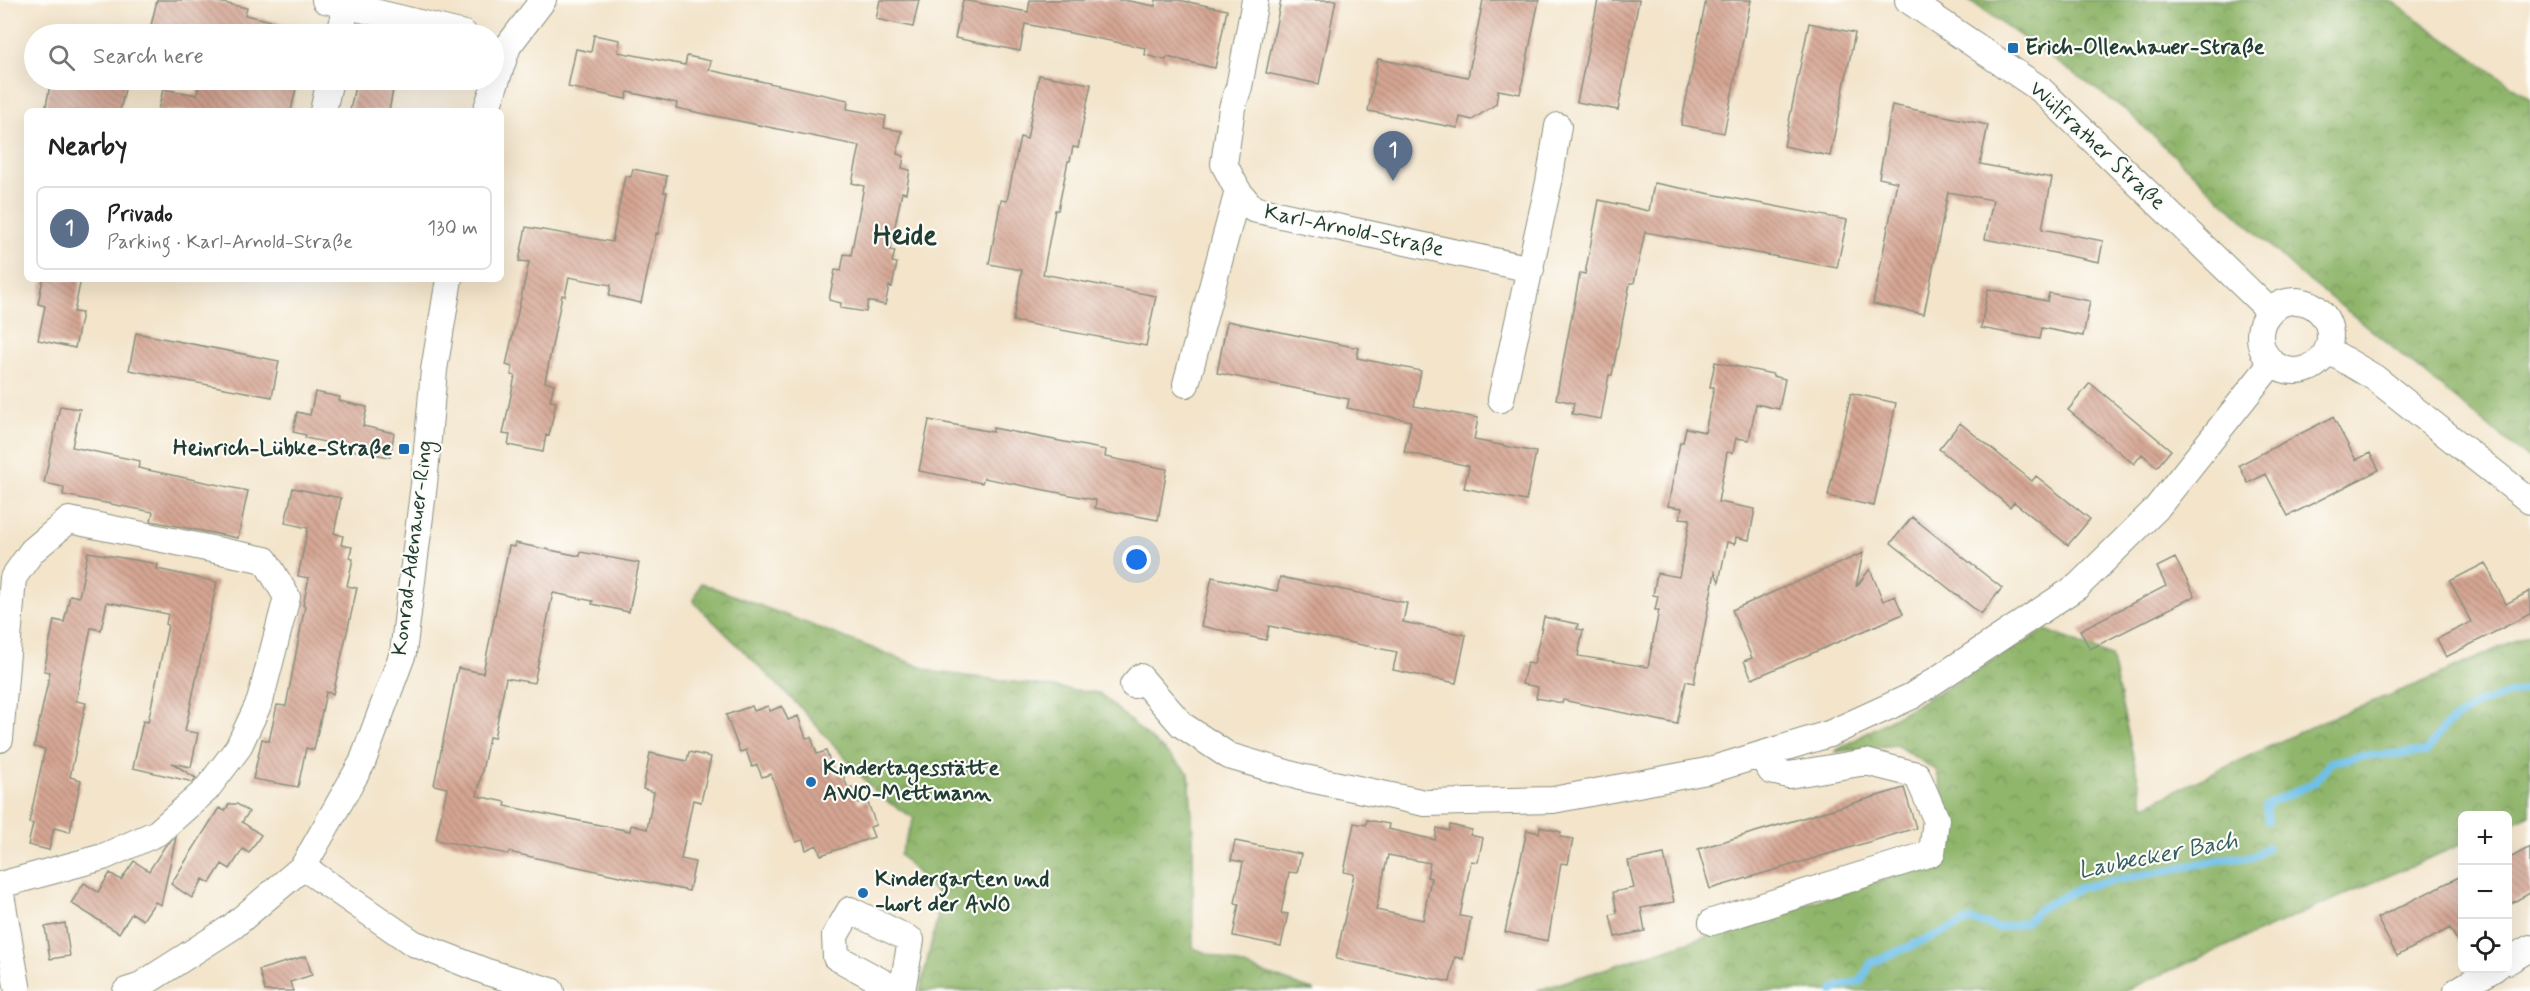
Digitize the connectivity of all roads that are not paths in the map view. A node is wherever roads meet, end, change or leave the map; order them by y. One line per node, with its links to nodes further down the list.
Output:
1 (543, 0): 7 (street)
2 (1255, 0): 13 (street, Karl-Arnold-Straße)
3 (1908, 0): 16 (street, Wülfrather Straße)
4 (340, 1): 5 (street); 6 (street)
5 (340, 24)
6 (426, 24)
7 (504, 41)
8 (328, 90): 10 (street)
9 (491, 90): 11 (street)
10 (324, 108)
11 (487, 108)
12 (1558, 126): 14 (street)
13 (1238, 191): 14 (street, Karl-Arnold-Straße); 19 (street)
14 (1531, 269): 20 (street)
15 (449, 282): 25 (street, Konrad-Adenauer-Ring)
16 (2270, 311): 17 (street); 18 (street)
17 (2328, 350): 18 (street); 21 (street)
18 (2272, 363): 24 (street)
19 (1186, 384)
20 (1501, 399)
21 (2530, 501)
22 (1133, 685): 24 (street)
23 (0, 739): 26 (street)
24 (1761, 756): 27 (street)
25 (303, 867): 32 (street, Konrad-Adenauer-Ring); 33 (street)
26 (0, 887): 31 (street)
27 (1712, 922)
28 (2530, 948): 29 (street)
29 (2512, 959)
30 (2488, 973): 34 (street)
31 (18, 991)
32 (126, 991)
33 (551, 991)
34 (2457, 991)

